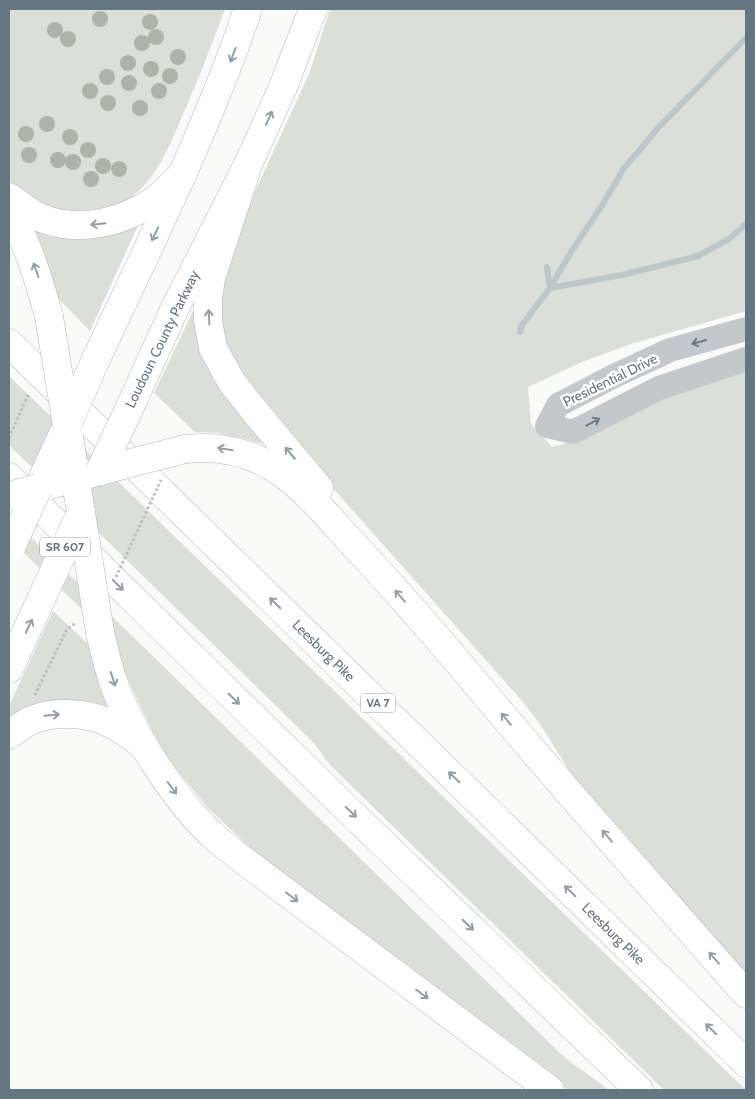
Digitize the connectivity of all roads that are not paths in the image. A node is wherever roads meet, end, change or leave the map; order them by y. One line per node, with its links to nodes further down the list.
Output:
1 (248, 9): 4 (main road, one-way to 4)
2 (313, 9): 3 (main road, Loudoun County Parkway, one-way to 2)
3 (249, 162): 11 (main road, Loudoun County Parkway, bridge); 17 (main road, one-way to 3)
4 (183, 174): 5 (main road, one-way to 5); 10 (main road, one-way to 10, bridge)
5 (9, 197)
6 (9, 210): 10 (main road, one-way to 6, bridge)
7 (746, 329): 9 (street, Presidential Drive, one-way to 9)
8 (9, 343): 22 (main road, Leesburg Pike / VA 7, one-way to 8)
9 (746, 359)
10 (67, 425): 11 (main road); 13 (main road)
11 (87, 475): 13 (main road); 15 (main road); 17 (main road, one-way to 11, bridge)
12 (9, 477): 24 (main road, one-way to 24)
13 (38, 488): 14 (main road, bridge); 16 (main road, bridge)
14 (9, 496)
15 (81, 513): 18 (main road, SR 607, one-way to 15, bridge); 20 (main road, one-way to 20, bridge)
16 (10, 548)
17 (383, 576): 21 (main road, one-way to 17)
18 (9, 669)
19 (9, 735): 20 (main road, one-way to 20)
20 (146, 747): 23 (main road, one-way to 23)
21 (746, 994)
22 (746, 1063)
23 (550, 1090)
24 (639, 1090)

